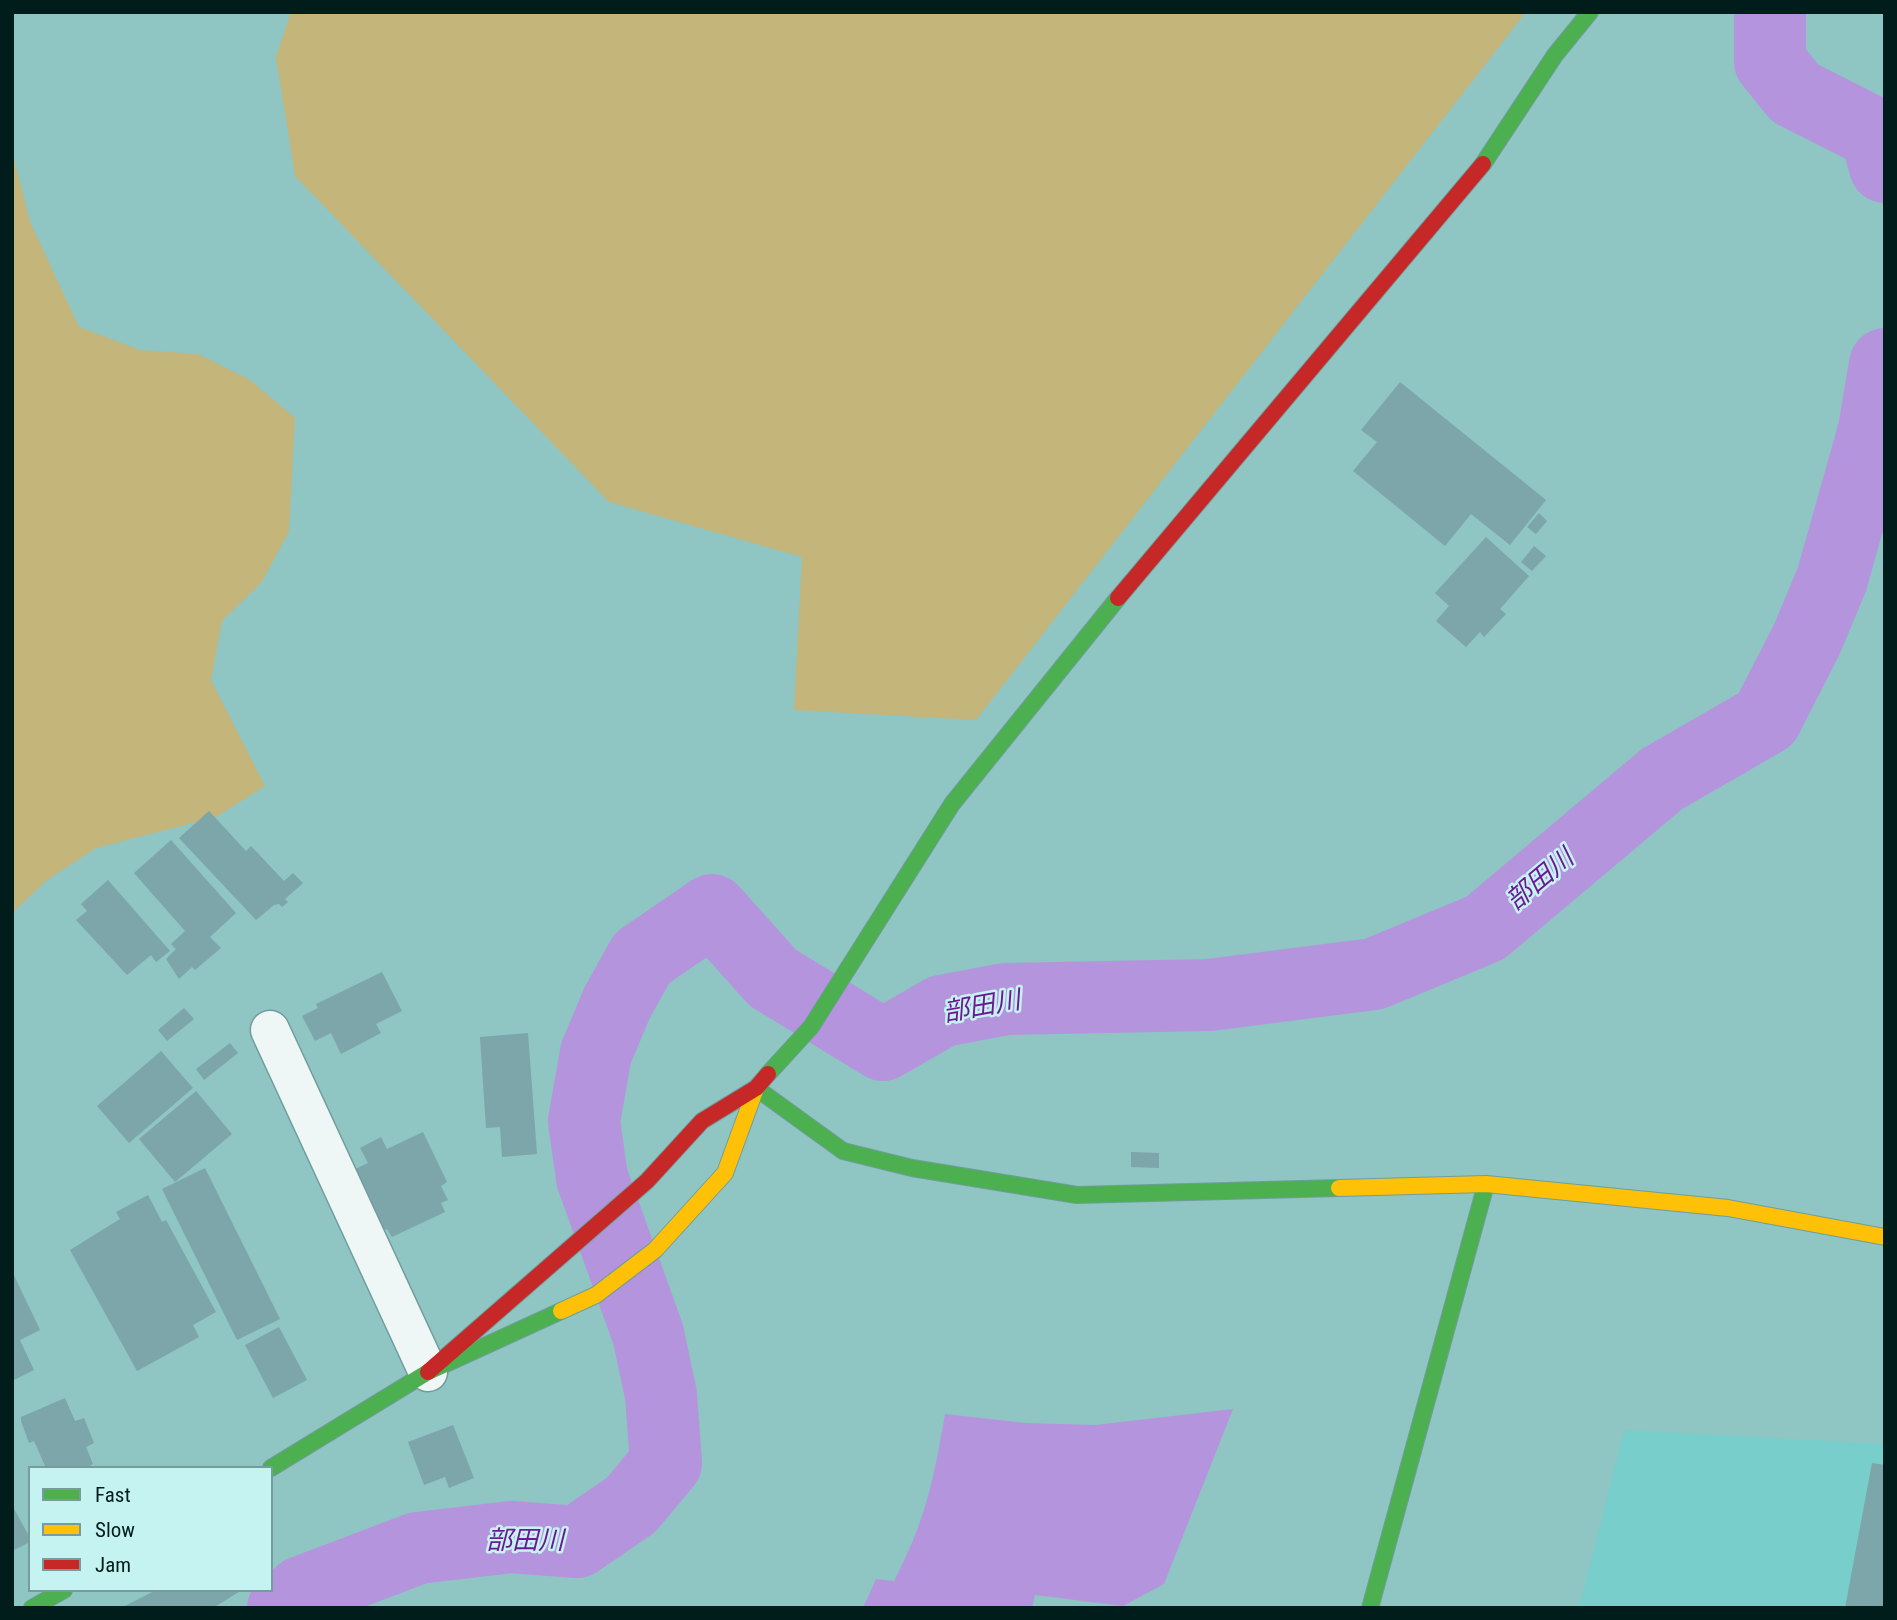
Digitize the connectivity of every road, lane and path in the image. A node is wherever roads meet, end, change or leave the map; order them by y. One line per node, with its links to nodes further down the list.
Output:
1 (1590, 12): 3 (street)
2 (270, 1030): 6 (street)
3 (756, 1088): 4 (street); 6 (street); 6 (street)
4 (1486, 1184): 5 (street); 10 (street)
5 (1885, 1237)
6 (428, 1373): 7 (street)
7 (273, 1467)
8 (60, 1592): 9 (street)
9 (32, 1608)
10 (1370, 1608)

